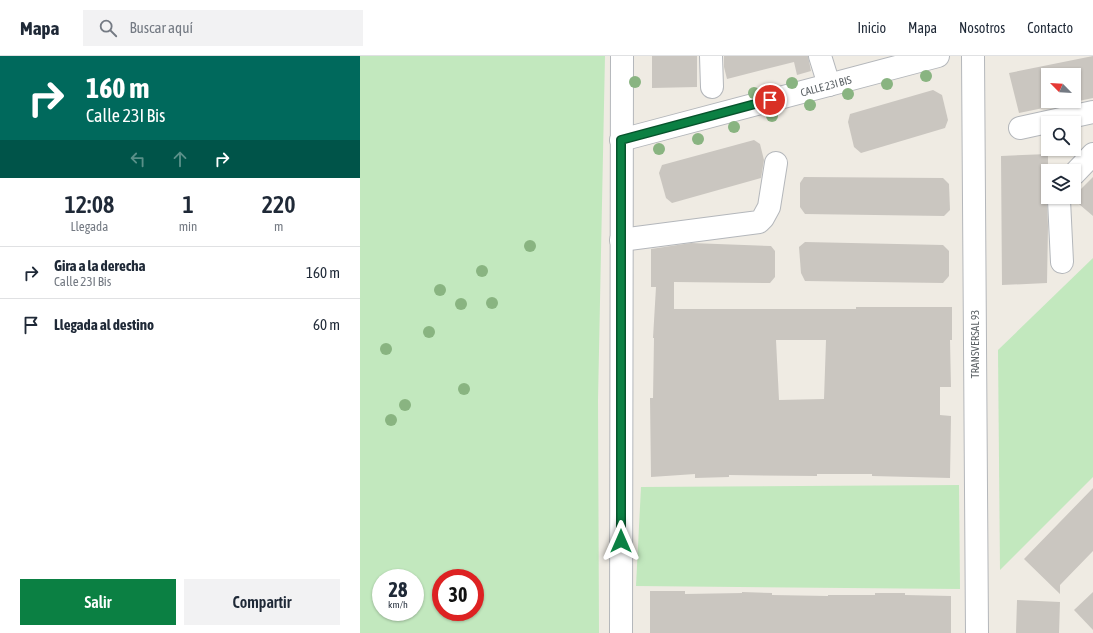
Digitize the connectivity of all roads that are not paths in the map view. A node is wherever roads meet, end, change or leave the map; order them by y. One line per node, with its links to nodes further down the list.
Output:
1 (622, 56): 10 (street)
2 (711, 56): 7 (street)
3 (820, 56): 6 (street)
4 (938, 56): 6 (street, CALLE 23I BIS)
5 (972, 56): 18 (street, TRANSVERSAL 93)
6 (829, 85): 10 (street, CALLE 23I BIS)
7 (712, 87)
8 (1093, 112): 9 (street)
9 (1020, 128)
10 (621, 140): 15 (street)
11 (1093, 154): 13 (street)
12 (776, 163): 15 (street)
13 (1081, 167)
14 (1059, 204): 16 (street)
15 (621, 240): 17 (street)
16 (1062, 262)
17 (621, 633)
18 (977, 633)

